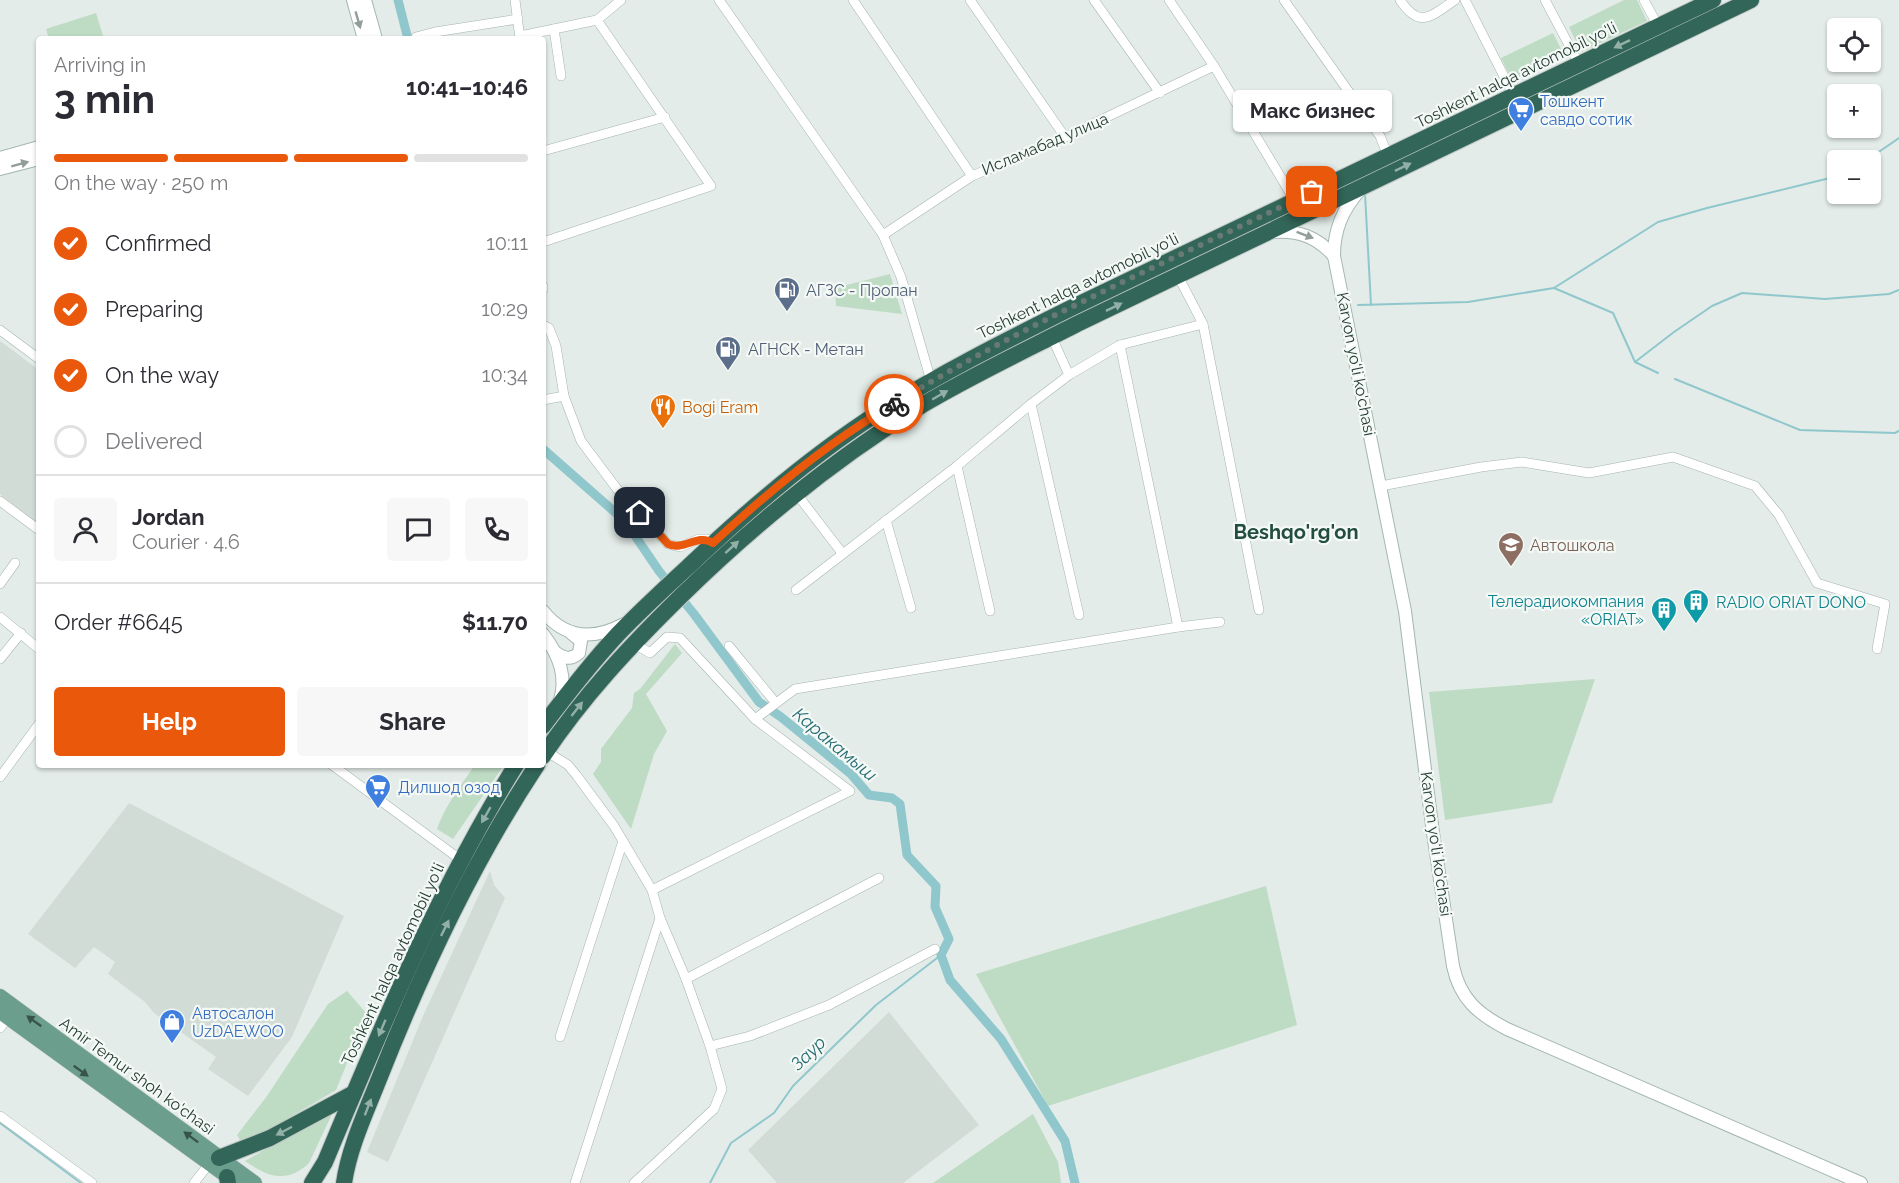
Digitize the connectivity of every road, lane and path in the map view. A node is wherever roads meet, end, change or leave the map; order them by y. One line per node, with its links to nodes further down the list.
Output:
1 (352, 0): 22 (street, one-way to 22)
2 (365, 0): 23 (street)
3 (515, 0): 18 (street)
4 (621, 0): 19 (street)
5 (719, 0): 44 (street)
6 (854, 0): 40 (street)
7 (970, 0): 33 (street)
8 (1094, 0): 30 (street)
9 (1169, 0): 28 (street)
10 (1284, 0): 36 (street)
11 (1400, 0): 12 (street)
12 (1455, 0)
13 (1465, 0): 31 (street)
14 (1545, 0): 27 (street)
15 (1644, 0): 20 (street)
16 (1713, 0): 20 (highway, Toshkent halqa avtomobil yo'li)
17 (1751, 0): 41 (highway, Toshkent halqa avtomobil yo'li, one-way to 17)
18 (518, 19): 24 (street); 25 (street)
19 (597, 20): 21 (street); 32 (street)
20 (1658, 26): 27 (highway, Toshkent halqa avtomobil yo'li, one-way to 27)
21 (554, 29): 26 (street); 29 (street)
22 (363, 36)
23 (375, 36)
24 (420, 36)
25 (520, 36)
26 (528, 36)
27 (1579, 64): 31 (highway, Toshkent halqa avtomobil yo'li)
28 (1214, 66): 30 (street, Исламабад улица); 42 (street)
29 (561, 76)
30 (1160, 93): 33 (street, Исламабад улица)
31 (1514, 96): 36 (highway, Toshkent halqa avtomobil yo'li)
32 (665, 117): 35 (street); 46 (street)
33 (1065, 137): 40 (street, Исламабад улица)
34 (36, 148): 37 (street)
35 (546, 150)
36 (1388, 156): 42 (highway, Toshkent halqa avtomobil yo'li)
37 (0, 158)
38 (36, 160): 39 (street, one-way to 38)
39 (0, 169)
40 (972, 176): 44 (street, Исламабад улица)
41 (1364, 186): 43 (highway, Toshkent halqa avtomobil yo'li); 47 (street, Karvon yo‘li ko'chasi)
42 (1295, 201): 45 (highway, Toshkent halqa avtomobil yo'li)
43 (1269, 232): 45 (highway, Toshkent halqa avtomobil yo'li); 47 (street, one-way to 47)
44 (883, 235): 58 (street)
45 (1233, 240): 48 (highway, Toshkent halqa avtomobil yo'li); 49 (highway, Toshkent halqa avtomobil yo'li)
46 (546, 241)
47 (1334, 256): 63 (street, Karvon yo‘li ko'chasi)
48 (1178, 276): 50 (highway, Toshkent halqa avtomobil yo'li, one-way to 48); 51 (street)
49 (1069, 309): 50 (highway); 58 (highway, Toshkent halqa avtomobil yo'li)
50 (1077, 324): 64 (highway, Toshkent halqa avtomobil yo'li, one-way to 50)
51 (1203, 324): 55 (street); 75 (street)
52 (546, 326): 59 (street)
53 (0, 330): 56 (street)
54 (1054, 342): 57 (street)
55 (1120, 345): 57 (street); 82 (street)
56 (36, 357)
57 (1069, 375): 61 (street)
58 (932, 381): 68 (highway, Toshkent halqa avtomobil yo'li)
59 (564, 396): 60 (street); 68 (street)
60 (546, 399)
61 (1031, 404): 62 (street); 79 (street)
62 (957, 465): 66 (street); 76 (street)
63 (1381, 486): 89 (street); 129 (street, Karvon yo‘li ko'chasi)
64 (796, 493): 69 (street); 71 (highway, Toshkent halqa avtomobil yo'li, one-way to 64)
65 (0, 501): 67 (street)
66 (886, 520): 69 (street); 74 (street)
67 (36, 528)
68 (713, 543): 71 (highway, Toshkent halqa avtomobil yo'li)
69 (842, 553): 73 (street)
70 (15, 563): 72 (street)
71 (684, 581): 77 (highway, Toshkent halqa avtomobil yo'li); 86 (highway, Toshkent halqa avtomobil yo'li)
72 (0, 584)
73 (796, 590)
74 (910, 608)
75 (1259, 610)
76 (990, 611)
77 (639, 613): 84 (street); 93 (highway, Toshkent halqa avtomobil yo'li)
78 (546, 614): 84 (street)
79 (1079, 615)
80 (0, 617): 83 (street)
81 (1220, 622): 82 (street)
82 (1178, 627): 92 (street)
83 (21, 633): 87 (street); 91 (street)
84 (571, 633): 90 (street)
85 (546, 639): 90 (street)
86 (633, 643): 94 (street); 97 (highway, Toshkent halqa avtomobil yo'li, one-way to 86)
87 (36, 646)
88 (729, 646): 92 (street)
89 (1877, 649)
90 (554, 651): 93 (street)
91 (0, 659)
92 (775, 702): 94 (street)
93 (557, 707): 95 (highway, Toshkent halqa avtomobil yo'li)
94 (755, 719): 108 (street)
95 (546, 722)
96 (36, 728): 102 (street)
97 (546, 752)
98 (546, 758): 105 (street)
99 (336, 768): 106 (street)
100 (514, 768): 103 (highway, Toshkent halqa avtomobil yo'li)
101 (535, 768): 104 (highway, Toshkent halqa avtomobil yo'li)
102 (0, 777)
103 (499, 793): 104 (highway); 106 (highway, Toshkent halqa avtomobil yo'li, one-way to 106)
104 (514, 802): 118 (highway, Toshkent halqa avtomobil yo'li, one-way to 104)
105 (623, 841): 108 (street); 114 (street)
106 (461, 860): 116 (highway, Toshkent halqa avtomobil yo'li, one-way to 116)
107 (879, 878): 111 (street)
108 (652, 890): 109 (street)
109 (660, 918): 111 (street); 127 (street)
110 (935, 950): 115 (street)
111 (686, 979): 115 (street)
112 (0, 996): 113 (main road, Amir Temur shoh ko'chasi)
113 (6, 1016): 119 (main road, Amir Temur shoh ko'chasi)
114 (560, 1037)
115 (710, 1046): 128 (street)
116 (354, 1093): 119 (highway, one-way to 119); 124 (highway, Toshkent halqa avtomobil yo'li)
117 (0, 1116): 121 (street)
118 (354, 1145): 125 (highway, Toshkent halqa avtomobil yo'li); 126 (highway)
119 (214, 1161): 120 (main road, Amir Temur shoh ko'chasi); 122 (street); 123 (main road, Amir Temur shoh ko'chasi)
120 (230, 1181)
121 (92, 1183)
122 (194, 1183)
123 (255, 1183)
124 (312, 1183)
125 (344, 1183)
126 (352, 1183)
127 (575, 1183)
128 (634, 1183)
129 (1861, 1183)

